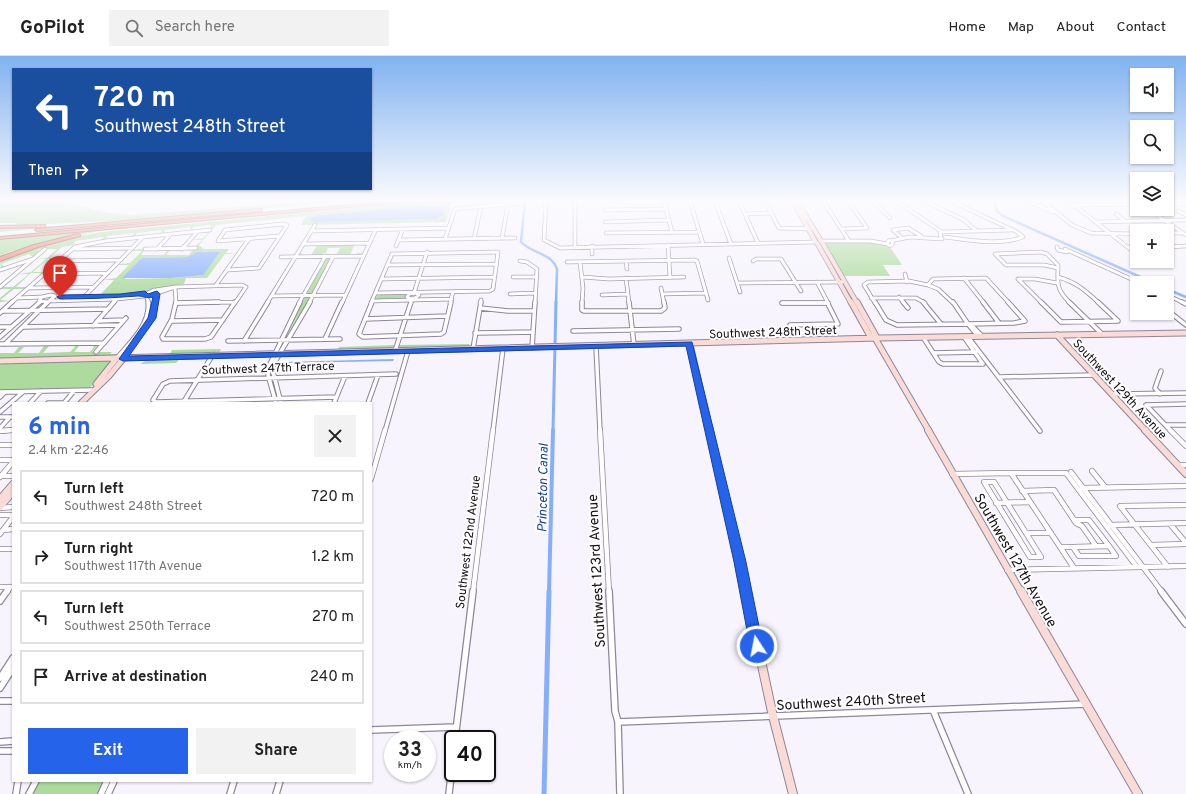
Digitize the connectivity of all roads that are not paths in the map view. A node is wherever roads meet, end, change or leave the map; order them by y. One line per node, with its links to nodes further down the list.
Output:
1 (30, 235): 27 (highway)
2 (79, 235): 69 (highway)
3 (158, 235): 25 (street)
4 (169, 235): 57 (street)
5 (195, 235): 58 (street)
6 (222, 235): 31 (street)
7 (308, 235): 42 (street)
8 (373, 235): 40 (street)
9 (401, 235): 34 (street)
10 (446, 235): 32 (street)
11 (475, 235): 33 (street)
12 (544, 235): 49 (street)
13 (575, 235): 49 (street)
14 (700, 235): 43 (street)
15 (728, 235): 44 (street)
16 (755, 235): 41 (street)
17 (815, 235): 37 (street, Southwest 127th Avenue)
18 (845, 235): 36 (street)
19 (899, 235): 30 (street)
20 (946, 235): 24 (street)
21 (1021, 235): 24 (street)
22 (1113, 235): 50 (street)
23 (280, 236): 31 (street); 85 (street)
24 (943, 236): 26 (street)
25 (144, 237): 39 (street); 53 (street)
26 (922, 237): 30 (street)
27 (0, 238)
28 (502, 238): 29 (street); 33 (street)
29 (515, 238)
30 (902, 238): 35 (street)
31 (249, 239): 85 (street)
32 (445, 239): 33 (street); 34 (street)
33 (474, 239)
34 (399, 240): 46 (street)
35 (897, 240): 38 (street); 38 (street)
36 (849, 241): 37 (street); 38 (street)
37 (819, 242): 41 (street); 102 (street, Southwest 127th Avenue)
38 (888, 242)
39 (94, 243): 52 (street); 60 (street)
40 (369, 243): 42 (street); 63 (street)
41 (758, 243): 44 (street)
42 (303, 244): 65 (street)
43 (703, 244): 44 (street); 45 (street)
44 (731, 244)
45 (668, 245): 47 (street); 72 (street)
46 (396, 246)
47 (592, 246): 49 (street); 62 (street)
48 (1186, 246): 51 (street)
49 (575, 247)
50 (1128, 247)
51 (1174, 247)
52 (92, 248): 53 (street); 60 (street)
53 (133, 248): 71 (street)
54 (196, 248): 58 (street)
55 (45, 249): 70 (street)
56 (145, 249): 57 (street)
57 (157, 249): 58 (street)
58 (182, 249)
59 (1065, 250): 99 (street)
60 (70, 251): 73 (street)
61 (427, 252): 79 (street); 80 (street); 81 (street)
62 (592, 254)
63 (363, 256): 67 (street); 122 (street)
64 (281, 257): 65 (street)
65 (295, 257): 66 (street); 131 (street)
66 (325, 257): 67 (street); 127 (street)
67 (333, 257): 128 (street)
68 (729, 258): 105 (street)
69 (0, 259)
70 (33, 259): 84 (street); 109 (street)
71 (121, 260): 73 (street); 86 (street)
72 (669, 260): 75 (street); 93 (street); 121 (street)
73 (59, 261): 87 (street)
74 (520, 261): 91 (street)
75 (626, 261): 78 (street); 83 (street)
76 (753, 261): 101 (street)
77 (567, 262): 78 (street)
78 (580, 262): 92 (street)
79 (497, 264): 81 (street); 89 (street)
80 (387, 265): 81 (street); 100 (street)
81 (423, 265): 96 (street)
82 (1058, 268): 82 (street); 95 (street)
83 (627, 269)
84 (0, 270)
85 (228, 270): 107 (street)
86 (108, 273): 87 (street); 110 (street)
87 (44, 274): 112 (street)
88 (905, 274): 104 (street)
89 (495, 277): 96 (street); 116 (street)
90 (513, 277): 91 (street)
91 (537, 277): 120 (street)
92 (582, 277): 97 (street); 161 (street)
93 (670, 277): 94 (street); 97 (street)
94 (684, 277)
95 (1058, 277): 106 (street); 171 (street)
96 (419, 278): 100 (street); 119 (street)
97 (626, 278): 124 (street)
98 (964, 278): 108 (street); 170 (street); 170 (street)
99 (1130, 278)
100 (381, 279): 118 (street)
101 (794, 281): 103 (street); 105 (street); 114 (street)
102 (842, 281): 103 (street); 193 (street, Southwest 127th Avenue)
103 (817, 282): 148 (street)
104 (907, 282): 108 (street); 136 (street)
105 (737, 283): 117 (street)
106 (1057, 283): 171 (street); 171 (street)
107 (216, 285): 111 (street); 147 (street)
108 (928, 285): 173 (street)
109 (0, 287)
110 (94, 287): 112 (street); 133 (street)
111 (175, 287): 115 (street); 149 (street)
112 (29, 288): 138 (street)
113 (662, 288): 125 (street)
114 (801, 291)
115 (157, 292): 126 (street); 126 (street); 146 (street)
116 (453, 292): 119 (street); 139 (street)
117 (740, 292)
118 (376, 293): 119 (street); 145 (street)
119 (414, 293): 140 (street); 140 (street)
120 (535, 293): 123 (street); 159 (street)
121 (705, 293): 125 (street); 142 (street)
122 (345, 294): 128 (street); 195 (street)
123 (510, 294)
124 (627, 294): 129 (street); 161 (street)
125 (663, 294): 161 (street)
126 (145, 295): 135 (street); 155 (street)
127 (304, 295): 128 (street); 131 (street); 197 (street)
128 (313, 295): 198 (street)
129 (602, 295)
130 (55, 296): 132 (street); 133 (street); 144 (street)
131 (271, 296): 200 (street)
132 (42, 297): 138 (street); 143 (street)
133 (84, 297): 135 (street)
134 (899, 297): 136 (street); 153 (street); 172 (street)
135 (118, 298): 144 (street); 154 (street)
136 (871, 298): 172 (street)
137 (1174, 298): 151 (street)
138 (16, 299): 143 (street); 160 (street)
139 (452, 299): 140 (street); 162 (street)
140 (412, 300): 145 (street); 164 (street)
141 (481, 300): 152 (street)
142 (708, 300)
143 (39, 301): 144 (street); 157 (street)
144 (49, 301): 158 (street)
145 (372, 301): 165 (street)
146 (155, 302): 156 (street); 166 (street)
147 (235, 302): 149 (street); 167 (street)
148 (828, 302): 150 (street); 175 (street)
149 (177, 303): 169 (street)
150 (782, 303)
151 (1186, 304)
152 (480, 308): 159 (street); 185 (street)
153 (908, 308)
154 (108, 309): 158 (street); 168 (street)
155 (148, 309): 156 (street); 217 (street)
156 (152, 309): 166 (street)
157 (32, 310): 158 (street); 160 (street); 179 (street)
158 (37, 310): 180 (street)
159 (534, 311): 184 (street)
160 (1, 312)
161 (630, 312): 182 (street)
162 (447, 316): 164 (street); 189 (street)
163 (1174, 316): 176 (street)
164 (406, 317): 165 (street); 189 (street)
165 (366, 318): 189 (street)
166 (151, 320): 218 (street)
167 (223, 320): 169 (street); 169 (street)
168 (97, 321): 174 (street); 177 (street)
169 (173, 321)
170 (999, 323): 173 (street)
171 (1090, 323): 187 (street)
172 (942, 324): 173 (street)
173 (970, 324): 190 (street)
174 (120, 325): 177 (street); 201 (street)
175 (790, 325)
176 (1186, 325)
177 (93, 326): 180 (street)
178 (0, 327): 179 (street)
179 (11, 327): 191 (street)
180 (23, 327): 202 (street)
181 (679, 329): 182 (street)
182 (632, 330): 183 (street); 204 (street)
183 (573, 331)
184 (532, 332): 185 (street); 207 (street)
185 (475, 333): 208 (street)
186 (1186, 333): 187 (street, Southwest 248th Street)
187 (1102, 334): 188 (street, Southwest 248th Street)
188 (1057, 335): 190 (street, Southwest 248th Street); 223 (street, Southwest 129th Avenue)
189 (400, 336): 209 (street)
190 (980, 336): 192 (street, Southwest 248th Street)
191 (0, 337)
192 (966, 337): 194 (street, Southwest 248th Street); 212 (street); 225 (street)
193 (875, 338): 194 (street, Southwest 248th Street); 203 (street, Southwest 248th Street); 274 (street, Southwest 127th Avenue)
194 (923, 338): 213 (street)
195 (325, 339): 196 (street); 198 (street)
196 (340, 339)
197 (280, 340): 198 (street); 200 (street); 214 (street)
198 (289, 340): 215 (street)
199 (228, 341): 200 (street)
200 (244, 341)
201 (104, 343): 202 (street); 211 (street)
202 (2, 344)
203 (690, 344): 204 (street, Southwest 248th Street); 331 (street)
204 (634, 345): 205 (street, Southwest 248th Street)
205 (596, 346): 207 (street, Southwest 248th Street); 332 (street, Southwest 123rd Avenue)
206 (503, 348): 207 (street, Southwest 248th Street); 208 (street, Southwest 248th Street); 333 (street, Southwest 122nd Avenue)
207 (532, 348)
208 (473, 349): 210 (street, Southwest 248th Street)
209 (395, 351): 210 (street, Southwest 248th Street); 215 (street, Southwest 248th Street)
210 (408, 351): 276 (street)
211 (96, 352)
212 (976, 352): 213 (street); 213 (street)
213 (934, 353)
214 (273, 354): 215 (street, Southwest 248th Street); 216 (street, Southwest 248th Street); 226 (street)
215 (281, 354): 226 (street)
216 (212, 356): 218 (street, Southwest 248th Street); 227 (street)
217 (116, 359): 218 (street, Southwest 248th Street); 219 (street, Southwest 248th Street); 228 (street)
218 (123, 359): 228 (street)
219 (0, 361)
220 (1161, 371): 236 (street)
221 (396, 374): 222 (street, Southwest 247th Terrace)
222 (378, 375): 224 (street, Southwest 247th Terrace); 253 (street)
223 (1094, 375): 225 (street); 235 (street, Southwest 129th Avenue)
224 (345, 376): 226 (street, Southwest 247th Terrace); 238 (street)
225 (999, 377): 263 (street)
226 (272, 378): 227 (street, Southwest 247th Terrace); 242 (street); 243 (street)
227 (197, 380): 248 (street, Southwest 247th Terrace); 249 (street)
228 (92, 390): 230 (street); 247 (street)
229 (41, 391): 230 (street); 233 (street); 245 (street)
230 (74, 391): 246 (street)
231 (0, 392): 232 (street)
232 (5, 392): 233 (street); 237 (street)
233 (23, 392): 244 (street)
234 (1186, 393): 236 (street)
235 (1112, 394): 236 (street); 270 (street, Southwest 129th Avenue)
236 (1160, 394)
237 (0, 397)
238 (336, 397): 239 (street); 252 (street)
239 (313, 398): 243 (street); 251 (street)
240 (235, 401): 241 (street); 250 (street)
241 (258, 401): 242 (street)
242 (275, 401): 243 (street)
243 (280, 401)
244 (13, 402)
245 (31, 402)
246 (65, 402)
247 (81, 402)
248 (166, 402): 249 (street)
249 (183, 402): 250 (street)
250 (201, 402)
251 (311, 402)
252 (334, 402)
253 (368, 402)
254 (12, 403): 256 (street)
255 (1186, 404): 259 (street)
256 (0, 412)
257 (0, 417): 258 (street)
258 (12, 417): 261 (street)
259 (1166, 425): 260 (street); 266 (street)
260 (1186, 425)
261 (0, 429): 262 (street)
262 (12, 430)
263 (1040, 431)
264 (0, 445): 265 (street)
265 (12, 445)
266 (1186, 446)
267 (0, 460): 268 (street)
268 (12, 461)
269 (12, 462): 277 (street)
270 (1182, 466): 275 (street, Southwest 129th Avenue)
271 (1092, 471): 281 (street)
272 (1071, 472): 282 (street)
273 (1011, 473): 274 (street); 282 (street); 283 (street)
274 (952, 474): 318 (street, Southwest 127th Avenue)
275 (1186, 474)
276 (372, 475)
277 (0, 476): 278 (street)
278 (12, 476)
279 (12, 485): 285 (street)
280 (1186, 486): 281 (street)
281 (1106, 487): 282 (street)
282 (1080, 488): 298 (street)
283 (1022, 491): 286 (street); 295 (street)
284 (12, 493): 290 (street)
285 (0, 499)
286 (1030, 502): 288 (street); 304 (street)
287 (996, 503): 288 (street); 288 (street); 302 (street)
288 (1007, 503): 303 (street)
289 (1186, 505): 299 (street)
290 (0, 507): 291 (street)
291 (12, 507)
292 (0, 515): 293 (street)
293 (12, 516)
294 (12, 517): 301 (street)
295 (1074, 520): 308 (street); 309 (street)
296 (1186, 523): 297 (street)
297 (1170, 524): 299 (street); 305 (street)
298 (1108, 525): 299 (street); 314 (street); 315 (street)
299 (1135, 525): 306 (street)
300 (12, 529): 301 (street)
301 (2, 532)
302 (1015, 533): 303 (street); 303 (street)
303 (1026, 533): 304 (street)
304 (1051, 533): 310 (street)
305 (1186, 543): 306 (street)
306 (1151, 545): 316 (street)
307 (1073, 546): 308 (street); 309 (street); 310 (street)
308 (1096, 546): 309 (street)
309 (1108, 546)
310 (1060, 547): 317 (street)
311 (0, 549): 312 (street)
312 (12, 549)
313 (1186, 566): 316 (street)
314 (1137, 567): 315 (street); 317 (street)
315 (1143, 567): 316 (street); 322 (street)
316 (1168, 567)
317 (1074, 568): 318 (street)
318 (1007, 570): 329 (street, Southwest 127th Avenue)
319 (0, 587): 320 (street)
320 (11, 587): 321 (street)
321 (0, 601)
322 (1186, 624)
323 (12, 660): 325 (street)
324 (12, 670): 326 (street)
325 (0, 678)
326 (0, 688)
327 (0, 701): 328 (street)
328 (12, 701)
329 (1086, 704): 330 (street, Southwest 240th Street); 357 (street, Southwest 127th Avenue)
330 (933, 710): 331 (street, Southwest 240th Street); 356 (street)
331 (774, 717): 332 (street, Southwest 240th Street); 355 (street)
332 (618, 722): 354 (street, Southwest 123rd Avenue)
333 (456, 727): 334 (street); 335 (street, Southwest 122nd Avenue)
334 (372, 730)
335 (456, 730)
336 (12, 741): 337 (street)
337 (0, 742)
338 (0, 751): 339 (street)
339 (12, 751)
340 (18, 782): 347 (street)
341 (35, 782): 348 (street)
342 (107, 782): 349 (street)
343 (114, 782): 350 (street)
344 (234, 782): 351 (street)
345 (280, 782): 352 (street)
346 (450, 782): 353 (street)
347 (16, 794)
348 (29, 794)
349 (101, 794)
350 (108, 794)
351 (230, 794)
352 (276, 794)
353 (448, 794)
354 (620, 794)
355 (793, 794)
356 (968, 794)
357 (1138, 794)

